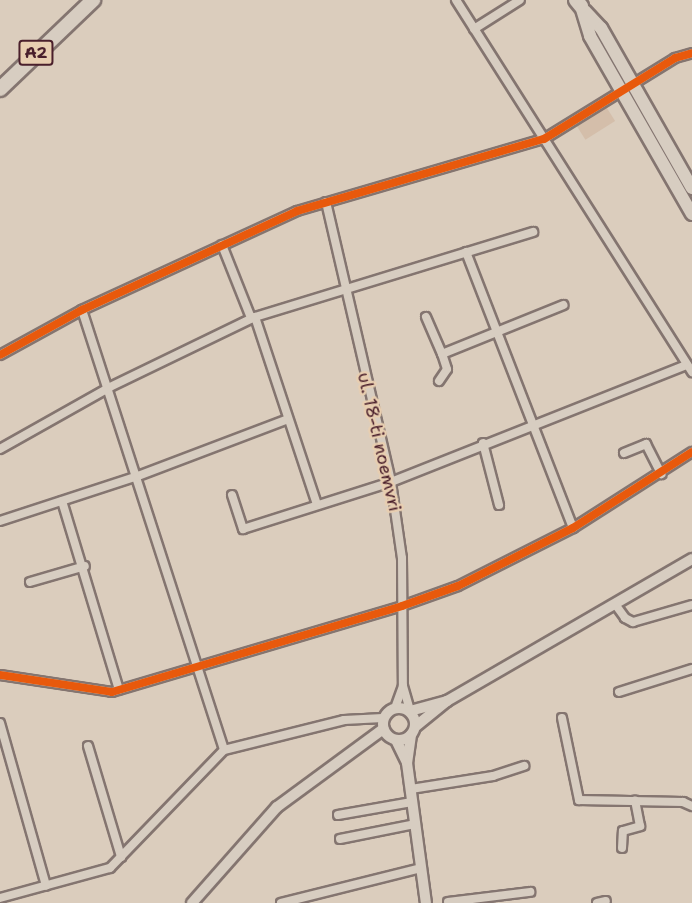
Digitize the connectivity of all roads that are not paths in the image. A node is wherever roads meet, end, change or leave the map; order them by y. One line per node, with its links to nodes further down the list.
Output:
1 (93, 0): 6 (main road, A2)
2 (101, 0): 6 (main road)
3 (456, 0): 7 (street)
4 (520, 0): 7 (street)
5 (579, 2): 9 (main road); 11 (main road)
6 (73, 18): 10 (main road, A2)
7 (474, 29): 12 (street)
8 (692, 53): 9 (street)
9 (632, 85): 11 (street); 13 (main road)
10 (0, 89)
11 (620, 92): 12 (street); 15 (main road)
12 (544, 140): 14 (street); 27 (street)
13 (692, 188)
14 (326, 202): 17 (street); 19 (street, ul. 18-ti noemvri)
15 (692, 214)
16 (533, 232): 18 (street)
17 (222, 246): 21 (street); 22 (street)
18 (466, 252): 19 (street); 24 (street)
19 (343, 289): 22 (street); 38 (street, ul. 18-ti noemvri)
20 (563, 305): 24 (street)
21 (82, 310): 26 (street); 29 (street)
22 (253, 317): 29 (street); 30 (street)
23 (426, 317): 25 (street)
24 (499, 332): 25 (street); 31 (street)
25 (442, 354): 28 (street)
26 (0, 355)
27 (689, 369): 31 (street)
28 (439, 381)
29 (110, 387): 33 (street); 37 (street)
30 (288, 419): 37 (street); 42 (street)
31 (536, 424): 32 (street); 44 (street)
32 (483, 443): 38 (street); 41 (street)
33 (0, 449)
34 (624, 453): 36 (street)
35 (692, 453): 36 (street)
36 (661, 474): 44 (street)
37 (138, 476): 40 (street); 51 (street)
38 (391, 482): 42 (street); 49 (street, ul. 18-ti noemvri)
39 (232, 495): 42 (street)
40 (62, 501): 43 (street); 46 (street)
41 (500, 505)
42 (317, 506)
43 (0, 521)
44 (573, 528): 49 (street)
45 (692, 559): 48 (street)
46 (85, 566): 47 (street); 55 (street)
47 (30, 582)
48 (615, 604): 50 (street); 57 (street)
49 (402, 606): 51 (street); 54 (street, ul. 18-ti noemvri)
50 (691, 607)
51 (196, 665): 55 (street); 65 (street)
52 (692, 669): 56 (street)
53 (0, 675): 55 (street)
54 (403, 686): 58 (street, ul. 18-ti noemvri); 59 (street, ul. 18-ti noemvri)
55 (119, 690)
56 (619, 692)
57 (447, 700): 59 (street); 62 (street)
58 (395, 708): 59 (street); 63 (street)
59 (410, 711): 62 (street)
60 (562, 718): 69 (street)
61 (0, 723): 78 (street)
62 (413, 730): 63 (street); 66 (street)
63 (388, 731): 65 (street); 66 (street); 82 (street)
64 (88, 746): 76 (street)
65 (224, 750): 76 (street)
66 (407, 763): 68 (street)
67 (524, 766): 68 (street)
68 (411, 789): 70 (street)
69 (635, 800): 71 (street); 75 (street)
70 (412, 802): 72 (street); 73 (street)
71 (692, 806)
72 (338, 815)
73 (415, 824): 74 (street); 77 (street)
74 (340, 839)
75 (622, 848)
76 (121, 857): 78 (street)
77 (421, 868): 83 (street); 84 (street)
78 (46, 886): 80 (street)
79 (530, 892): 81 (street)
80 (0, 898)
81 (448, 902)
82 (192, 903)
83 (281, 903)
84 (426, 903)

